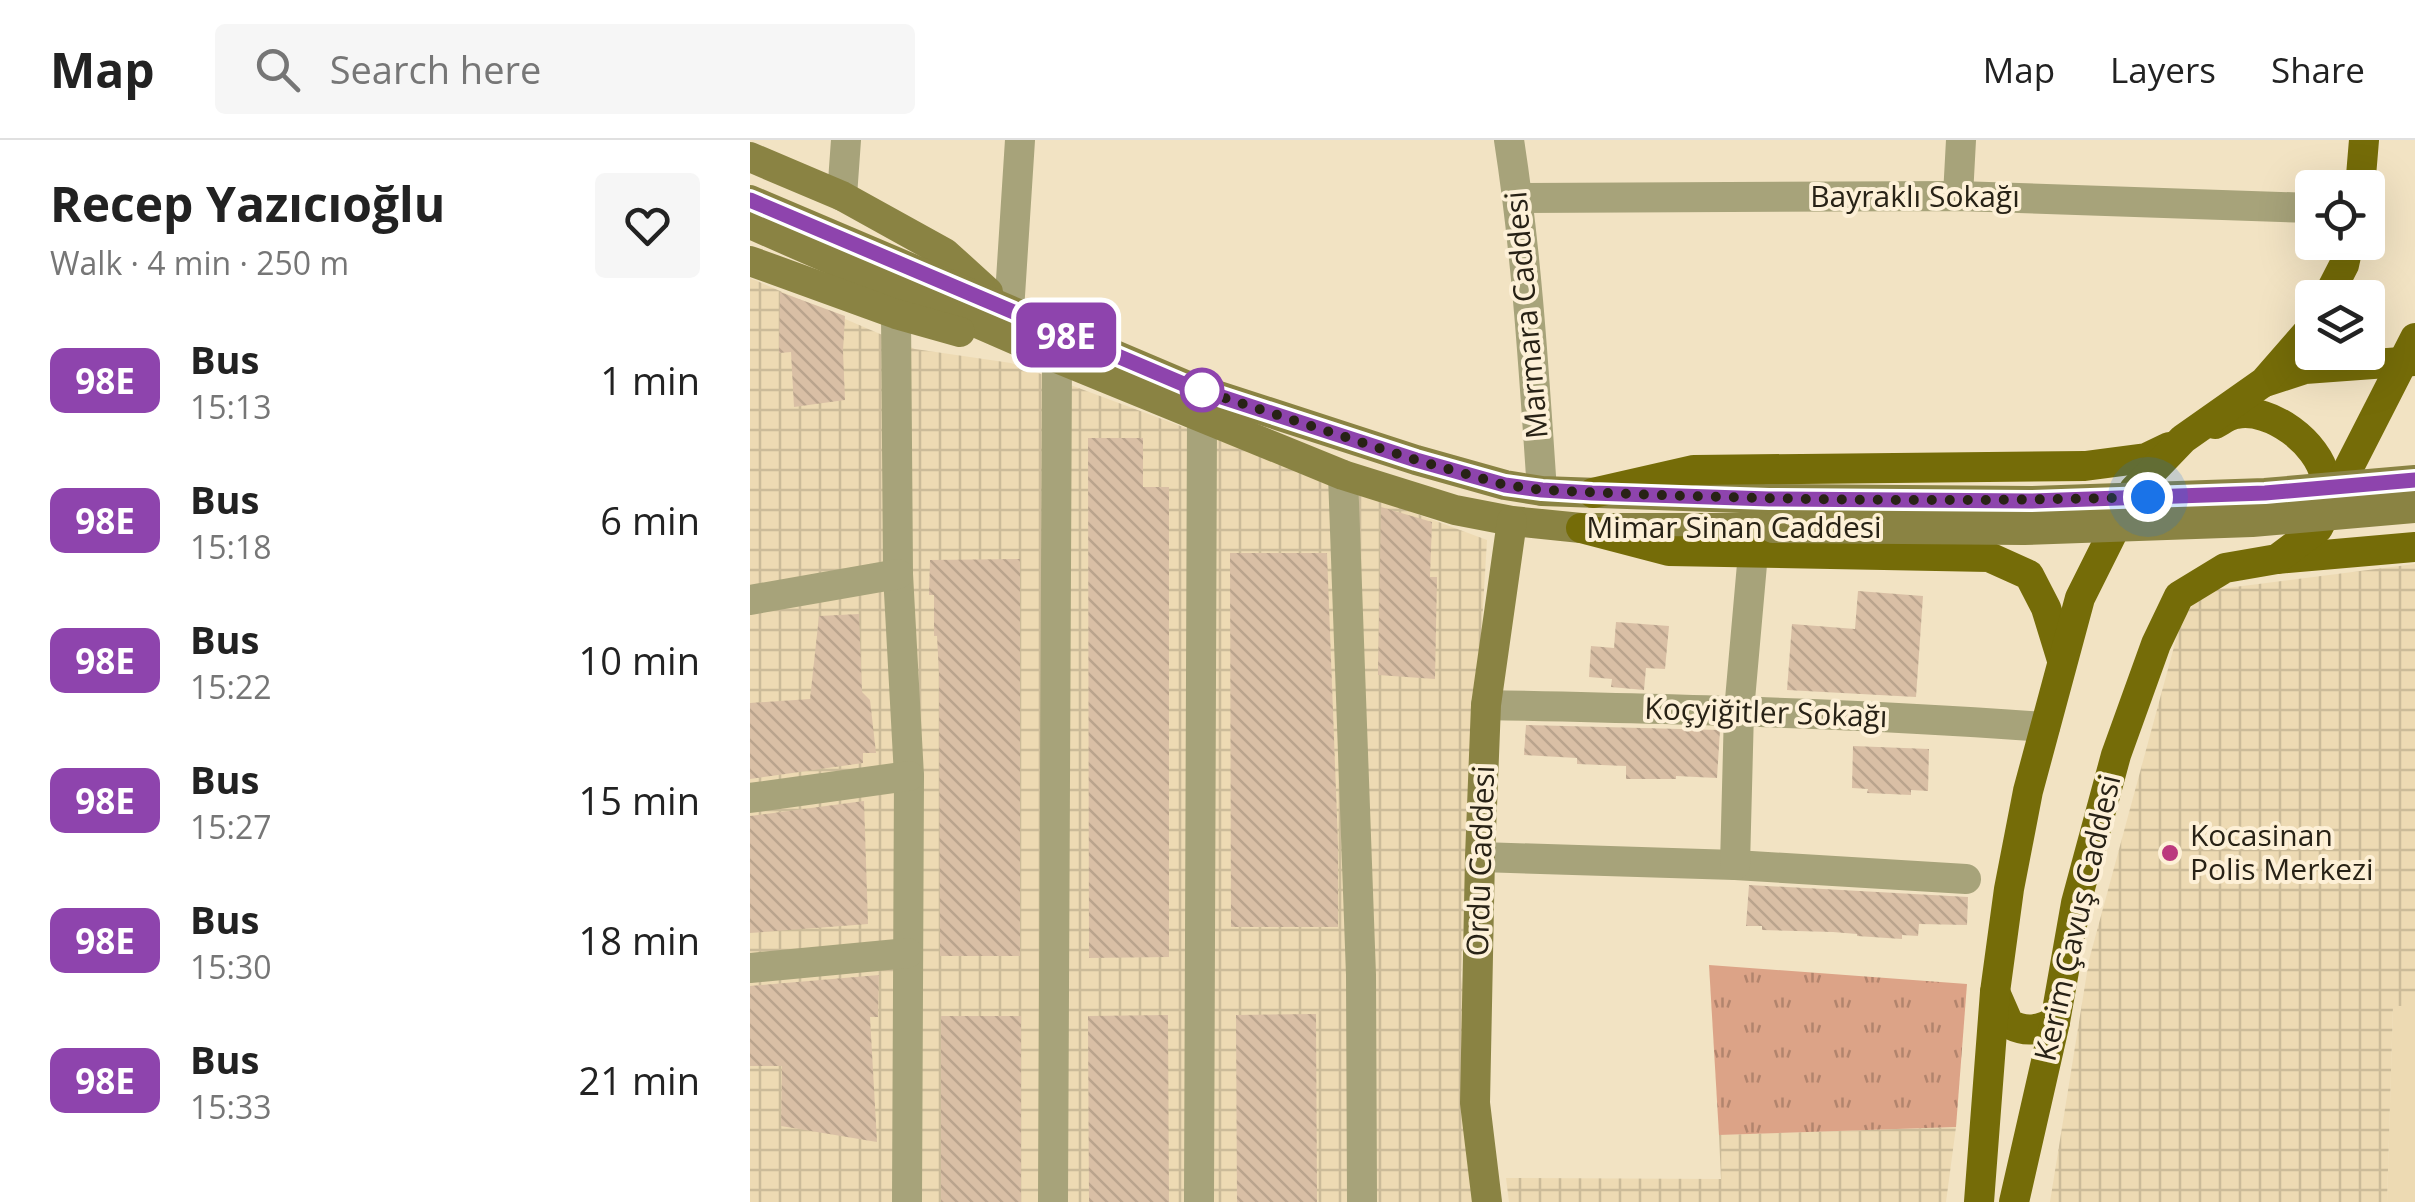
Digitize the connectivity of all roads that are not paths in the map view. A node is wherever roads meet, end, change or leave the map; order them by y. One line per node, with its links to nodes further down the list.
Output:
1 (846, 140): 8 (street)
2 (1020, 140): 15 (street)
3 (1509, 140): 10 (street, Marmara Caddesi)
4 (1961, 140): 9 (street)
5 (2364, 140): 7 (main road)
6 (750, 157): 8 (main road)
7 (2362, 170)
8 (842, 196): 15 (main road)
9 (1958, 196): 10 (street, Bayraklı Sokağı); 12 (street, Bayraklı Sokağı)
10 (1518, 198): 25 (street, Marmara Caddesi)
11 (750, 200): 15 (main road, Mimar Sinan Caddesi)
12 (2295, 207)
13 (750, 224): 19 (main road, Mimar Sinan Caddesi)
14 (750, 261): 16 (main road)
15 (1009, 311): 25 (main road, Mimar Sinan Caddesi)
16 (896, 314): 19 (main road); 35 (street)
17 (2295, 346): 20 (main road)
18 (2411, 353): 20 (main road); 28 (main road, Kerim Çavuş Caddesi)
19 (1057, 358): 21 (main road, Mimar Sinan Caddesi); 51 (street)
20 (2264, 382): 22 (main road)
21 (1202, 416): 23 (main road, Mimar Sinan Caddesi); 52 (street)
22 (2183, 439): 26 (main road); 28 (main road); 37 (main road, Kerim Çavuş Caddesi)
23 (1343, 475): 30 (main road, Mimar Sinan Caddesi); 53 (street)
24 (2415, 480): 29 (main road, Mimar Sinan Caddesi, bridge)
25 (1542, 490): 26 (main road, Mimar Sinan Caddesi)
26 (1592, 493): 29 (main road, Mimar Sinan Caddesi)
27 (2415, 508): 29 (main road, Mimar Sinan Caddesi, bridge)
28 (2326, 511): 34 (main road, Kerim Çavuş Caddesi)
29 (1771, 513): 31 (main road, Mimar Sinan Caddesi)
30 (1512, 521): 31 (main road, Mimar Sinan Caddesi); 38 (main road, Ordu Caddesi)
31 (1580, 528): 33 (main road)
32 (2415, 547): 34 (main road)
33 (1753, 553): 37 (main road); 39 (street)
34 (2276, 559): 49 (main road, Kerim Çavuş Caddesi)
35 (898, 574): 36 (street); 41 (street)
36 (750, 600)
37 (2063, 662): 40 (main road, Kerim Çavuş Caddesi)
38 (1486, 705): 39 (street, Koçyiğitler Sokağı); 43 (main road, Ordu Caddesi)
39 (1739, 710): 40 (street, Koçyiğitler Sokağı); 44 (street)
40 (2045, 727): 48 (main road, Kerim Çavuş Caddesi)
41 (908, 776): 42 (street); 46 (street)
42 (750, 798)
43 (1480, 858): 44 (street); 54 (main road, Ordu Caddesi)
44 (1735, 865): 45 (street)
45 (1966, 879)
46 (908, 954): 47 (street); 50 (street)
47 (750, 968)
48 (1995, 992): 49 (main road); 55 (main road, Kerim Çavuş Caddesi)
49 (2055, 1022): 56 (main road, Kerim Çavuş Caddesi)
50 (907, 1202)
51 (1053, 1202)
52 (1199, 1202)
53 (1362, 1202)
54 (1487, 1202)
55 (1980, 1202)
56 (2014, 1202)

